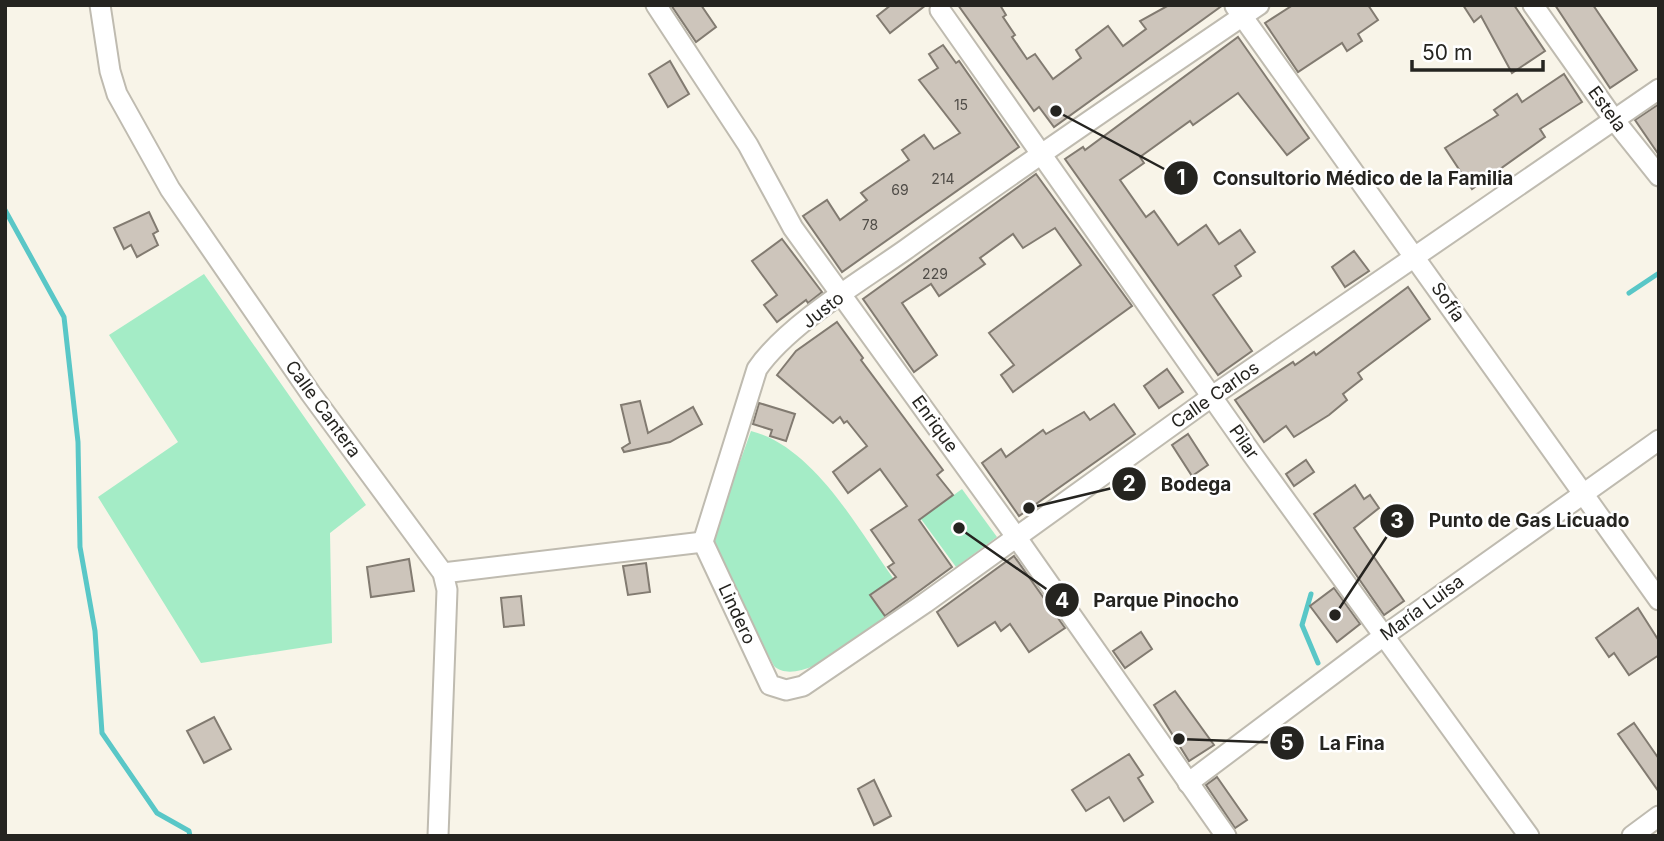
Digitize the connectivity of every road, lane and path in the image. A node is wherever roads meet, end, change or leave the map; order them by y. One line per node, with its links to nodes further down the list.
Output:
1 (100, 5): 17 (street, Calle Cantera)
2 (656, 5): 11 (street, Enrique)
3 (1533, 5): 7 (street, Estela)
4 (1245, 9): 8 (street, Justo); 10 (street, Sofía)
5 (940, 10): 8 (street, Pilar)
6 (1659, 89): 7 (street, Calle Carlos)
7 (1615, 121): 9 (street, Estela); 10 (street, Calle Carlos)
8 (1042, 152): 11 (street, Justo); 12 (street, Pilar)
9 (1659, 176)
10 (1416, 256): 12 (street, Calle Carlos); 14 (street, Sofía)
11 (841, 295): 15 (street, Enrique); 16 (street, Justo)
12 (1213, 397): 15 (street, Calle Carlos); 19 (street, Pilar)
13 (1659, 440): 14 (street, María Luisa)
14 (1582, 494): 18 (street, Sofía); 19 (street, María Luisa)
15 (1017, 538): 20 (street, Calle Carlos); 21 (street, Enrique)
16 (703, 542): 17 (street); 20 (street, Lindero)
17 (443, 573): 23 (street)
18 (1659, 600)
19 (1385, 635): 21 (street, María Luisa); 25 (street, Pilar)
20 (770, 685)
21 (1188, 783): 24 (street, Enrique)
22 (1659, 816): 26 (street)
23 (438, 836)
24 (1226, 836)
25 (1530, 836)
26 (1632, 836)

